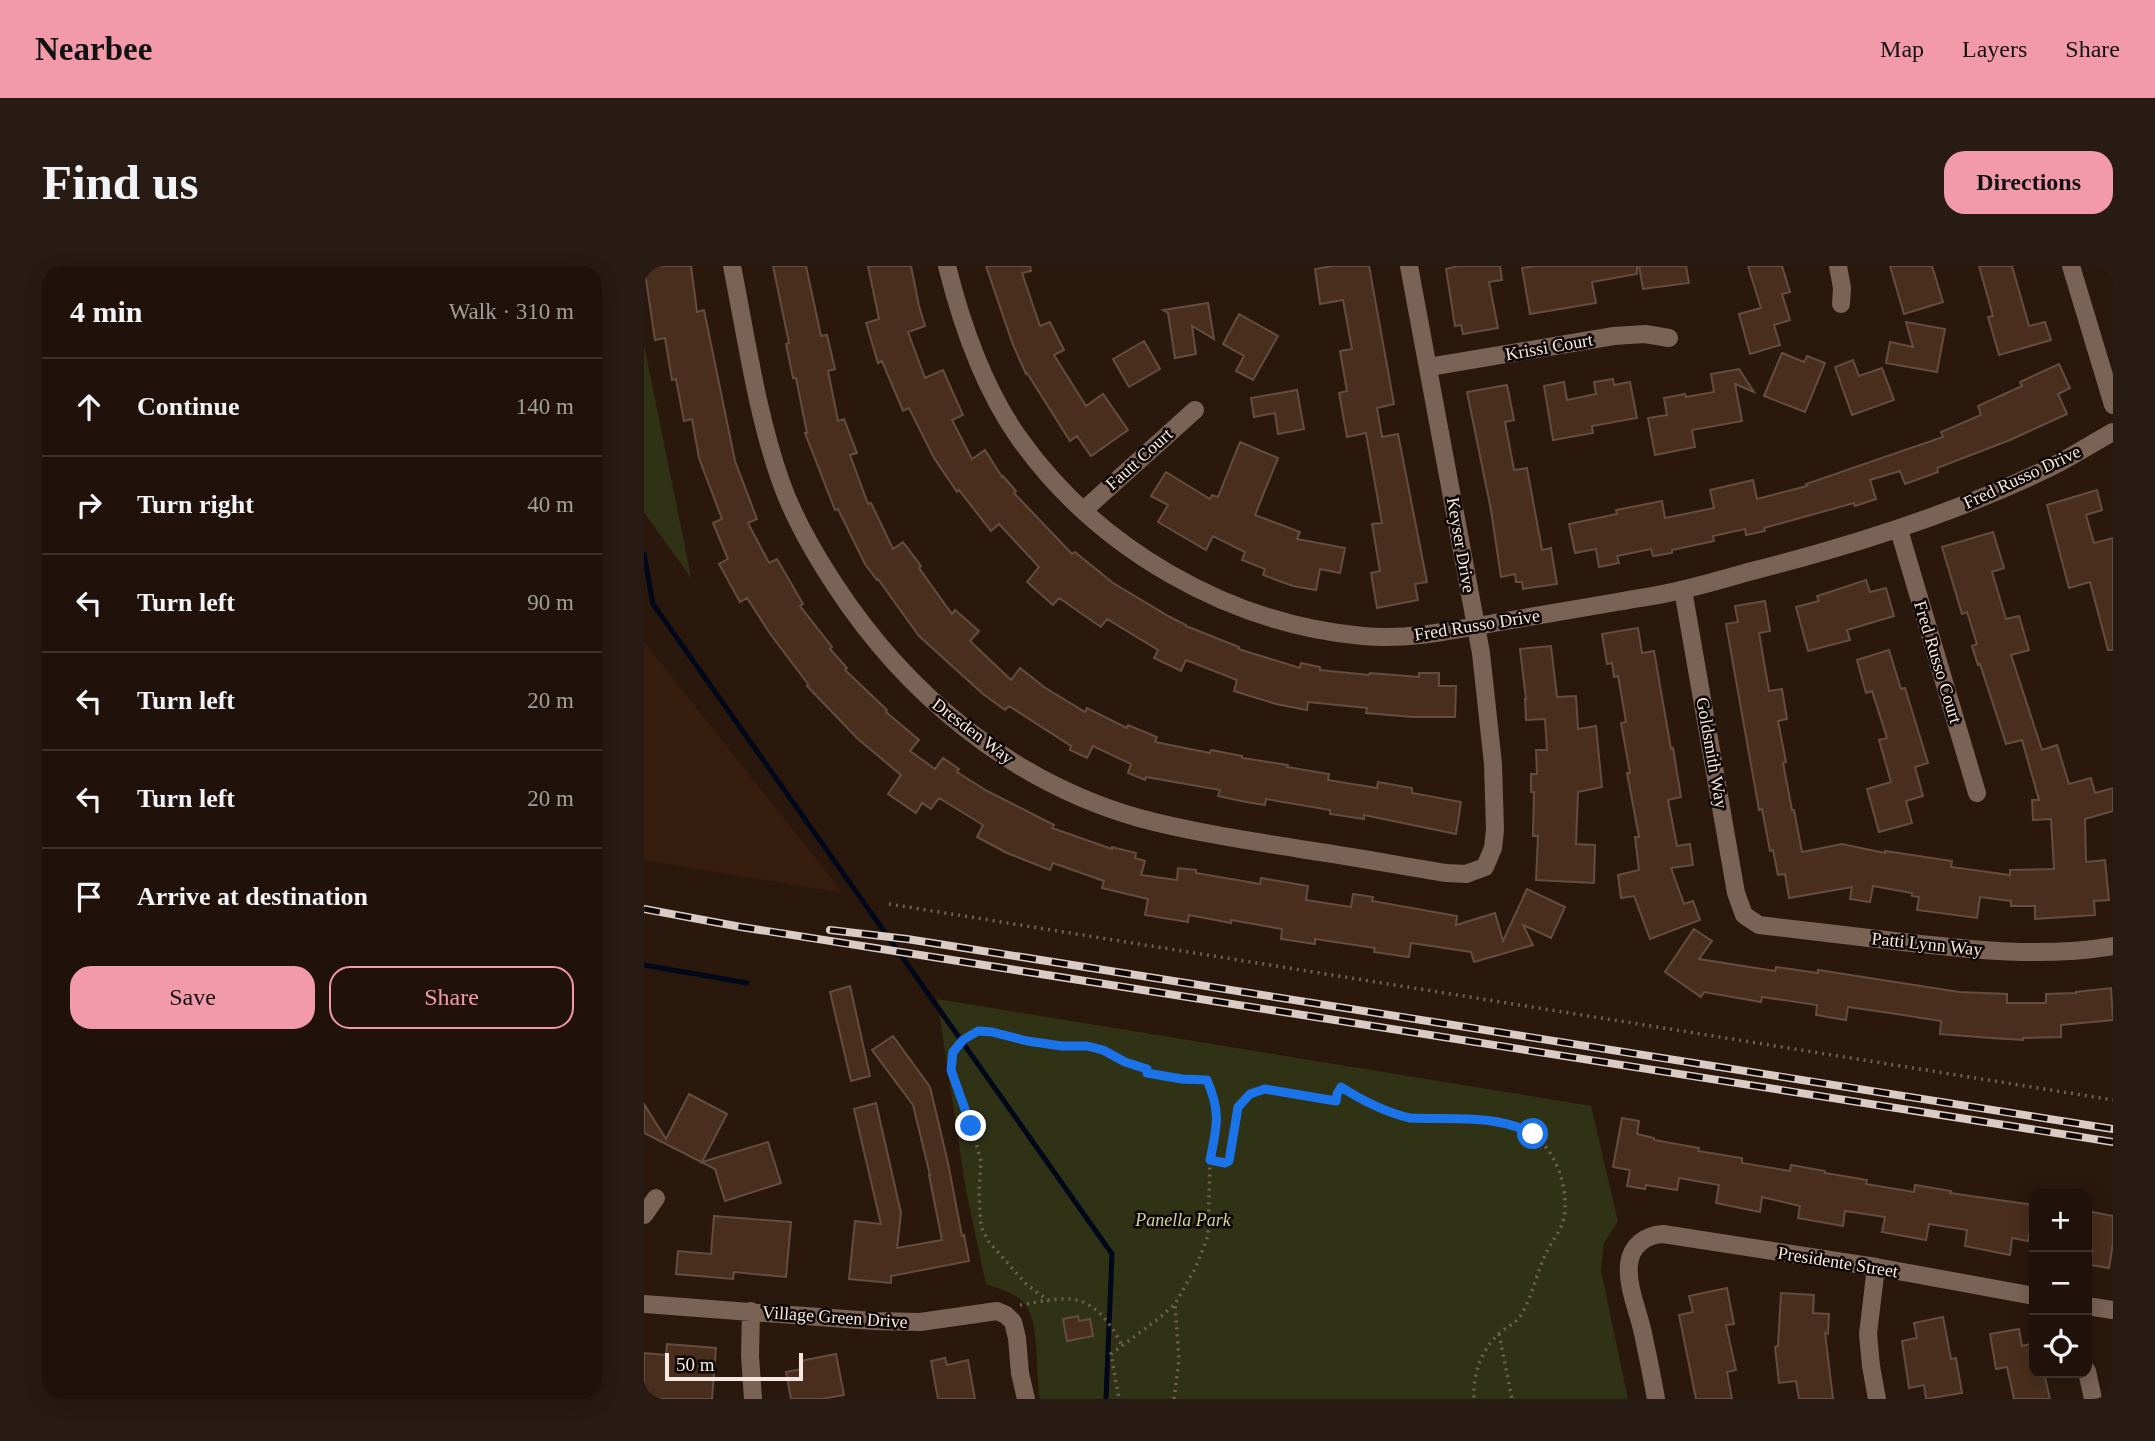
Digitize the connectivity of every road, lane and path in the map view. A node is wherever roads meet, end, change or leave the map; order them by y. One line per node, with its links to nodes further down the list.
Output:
1 (732, 266): 17 (street, Dresden Way)
2 (947, 266): 12 (street, Fred Russo Drive)
3 (1409, 266): 8 (street, Keyser Drive)
4 (1838, 266): 6 (street)
5 (2071, 266): 9 (street)
6 (1841, 304)
7 (1669, 338): 8 (street, Krissi Court)
8 (1429, 367): 15 (street, Keyser Drive)
9 (2113, 405)
10 (1195, 410): 12 (street, Fautt Court)
11 (2113, 432): 13 (street, Fred Russo Drive)
12 (1084, 510): 15 (street, Fred Russo Drive)
13 (1899, 530): 14 (street, Fred Russo Drive); 16 (street, Fred Russo Court)
14 (1683, 590): 15 (street, Fred Russo Drive); 19 (street, Goldsmith Way)
15 (1476, 626): 17 (street, Keyser Drive)
16 (1977, 793)
17 (1485, 867)
18 (889, 904): 21 (path)
19 (1744, 915): 20 (street, Patti Lynn Way)
20 (2113, 946)
21 (2113, 1100)
22 (1210, 1160): 27 (path); 29 (path); 34 (path)
23 (656, 1198): 24 (street)
24 (644, 1215)
25 (1876, 1267): 26 (street, Presidente Street); 43 (street, Presidente Street); 44 (street)
26 (2029, 1295)
27 (1049, 1301): 30 (path); 35 (path)
28 (644, 1304): 33 (street, Village Green Drive)
29 (1175, 1304): 35 (path); 40 (path)
30 (1020, 1305)
31 (2092, 1307): 32 (street)
32 (2113, 1310)
33 (751, 1311): 37 (street); 38 (street, Village Green Drive)
34 (1499, 1334): 41 (path); 42 (path)
35 (1122, 1346): 39 (path)
36 (2088, 1378): 45 (street)
37 (753, 1399)
38 (1026, 1399)
39 (1119, 1399)
40 (1174, 1399)
41 (1474, 1399)
42 (1512, 1399)
43 (1657, 1399)
44 (1877, 1399)
45 (2093, 1399)

